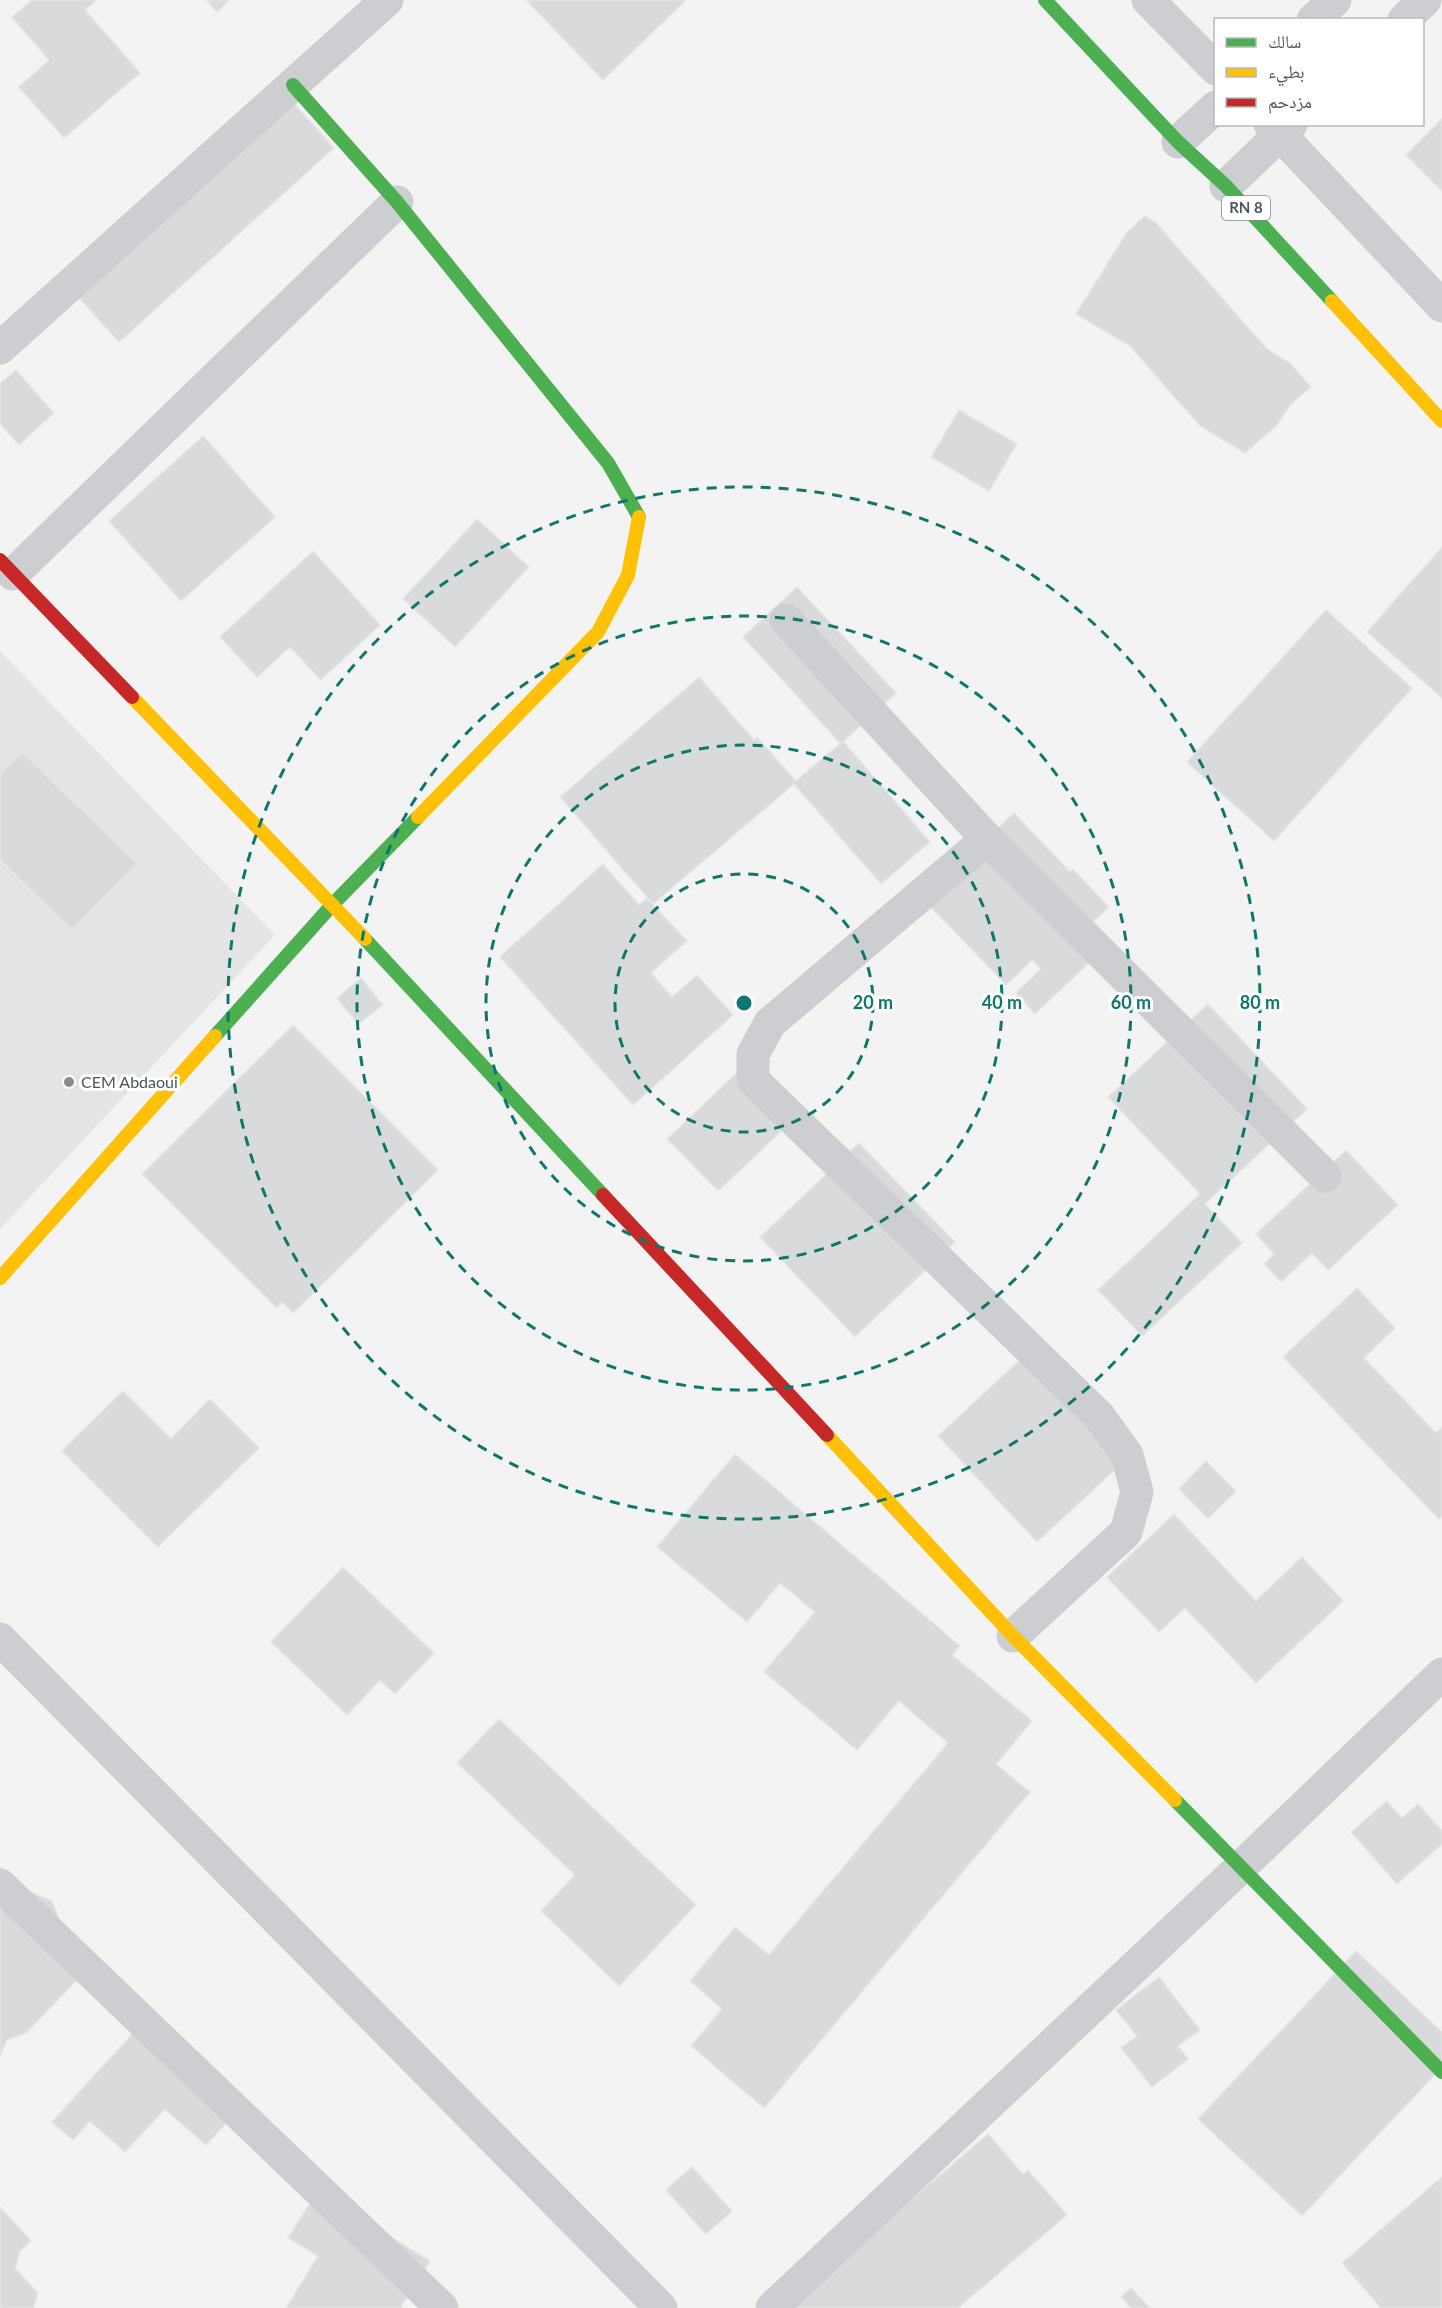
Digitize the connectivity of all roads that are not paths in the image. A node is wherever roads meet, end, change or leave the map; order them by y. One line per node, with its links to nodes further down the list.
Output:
1 (387, 0): 9 (street)
2 (1045, 0): 12 (street, RN 8)
3 (1148, 0): 8 (street)
4 (1335, 0): 6 (street)
5 (1425, 0): 7 (street)
6 (1315, 18)
7 (1406, 18)
8 (1214, 68)
9 (293, 85): 14 (street); 16 (street)
10 (1214, 108): 12 (street)
11 (1280, 128): 13 (street); 15 (street)
12 (1178, 142): 13 (street, RN 8)
13 (1226, 186): 17 (street, RN 8)
14 (398, 202): 18 (street); 21 (street)
15 (1442, 306)
16 (0, 348)
17 (1442, 421)
18 (7, 567): 21 (street)
19 (786, 620): 20 (street)
20 (987, 839): 22 (street); 24 (street)
21 (333, 904): 23 (street); 24 (street)
22 (1325, 1176)
23 (0, 1278)
24 (1013, 1636): 27 (street)
25 (3, 1648): 31 (street)
26 (1442, 1674): 27 (street)
27 (1241, 1867): 29 (street); 32 (street)
28 (0, 1885): 30 (street)
29 (1442, 2072)
30 (442, 2308)
31 (661, 2308)
32 (772, 2308)

